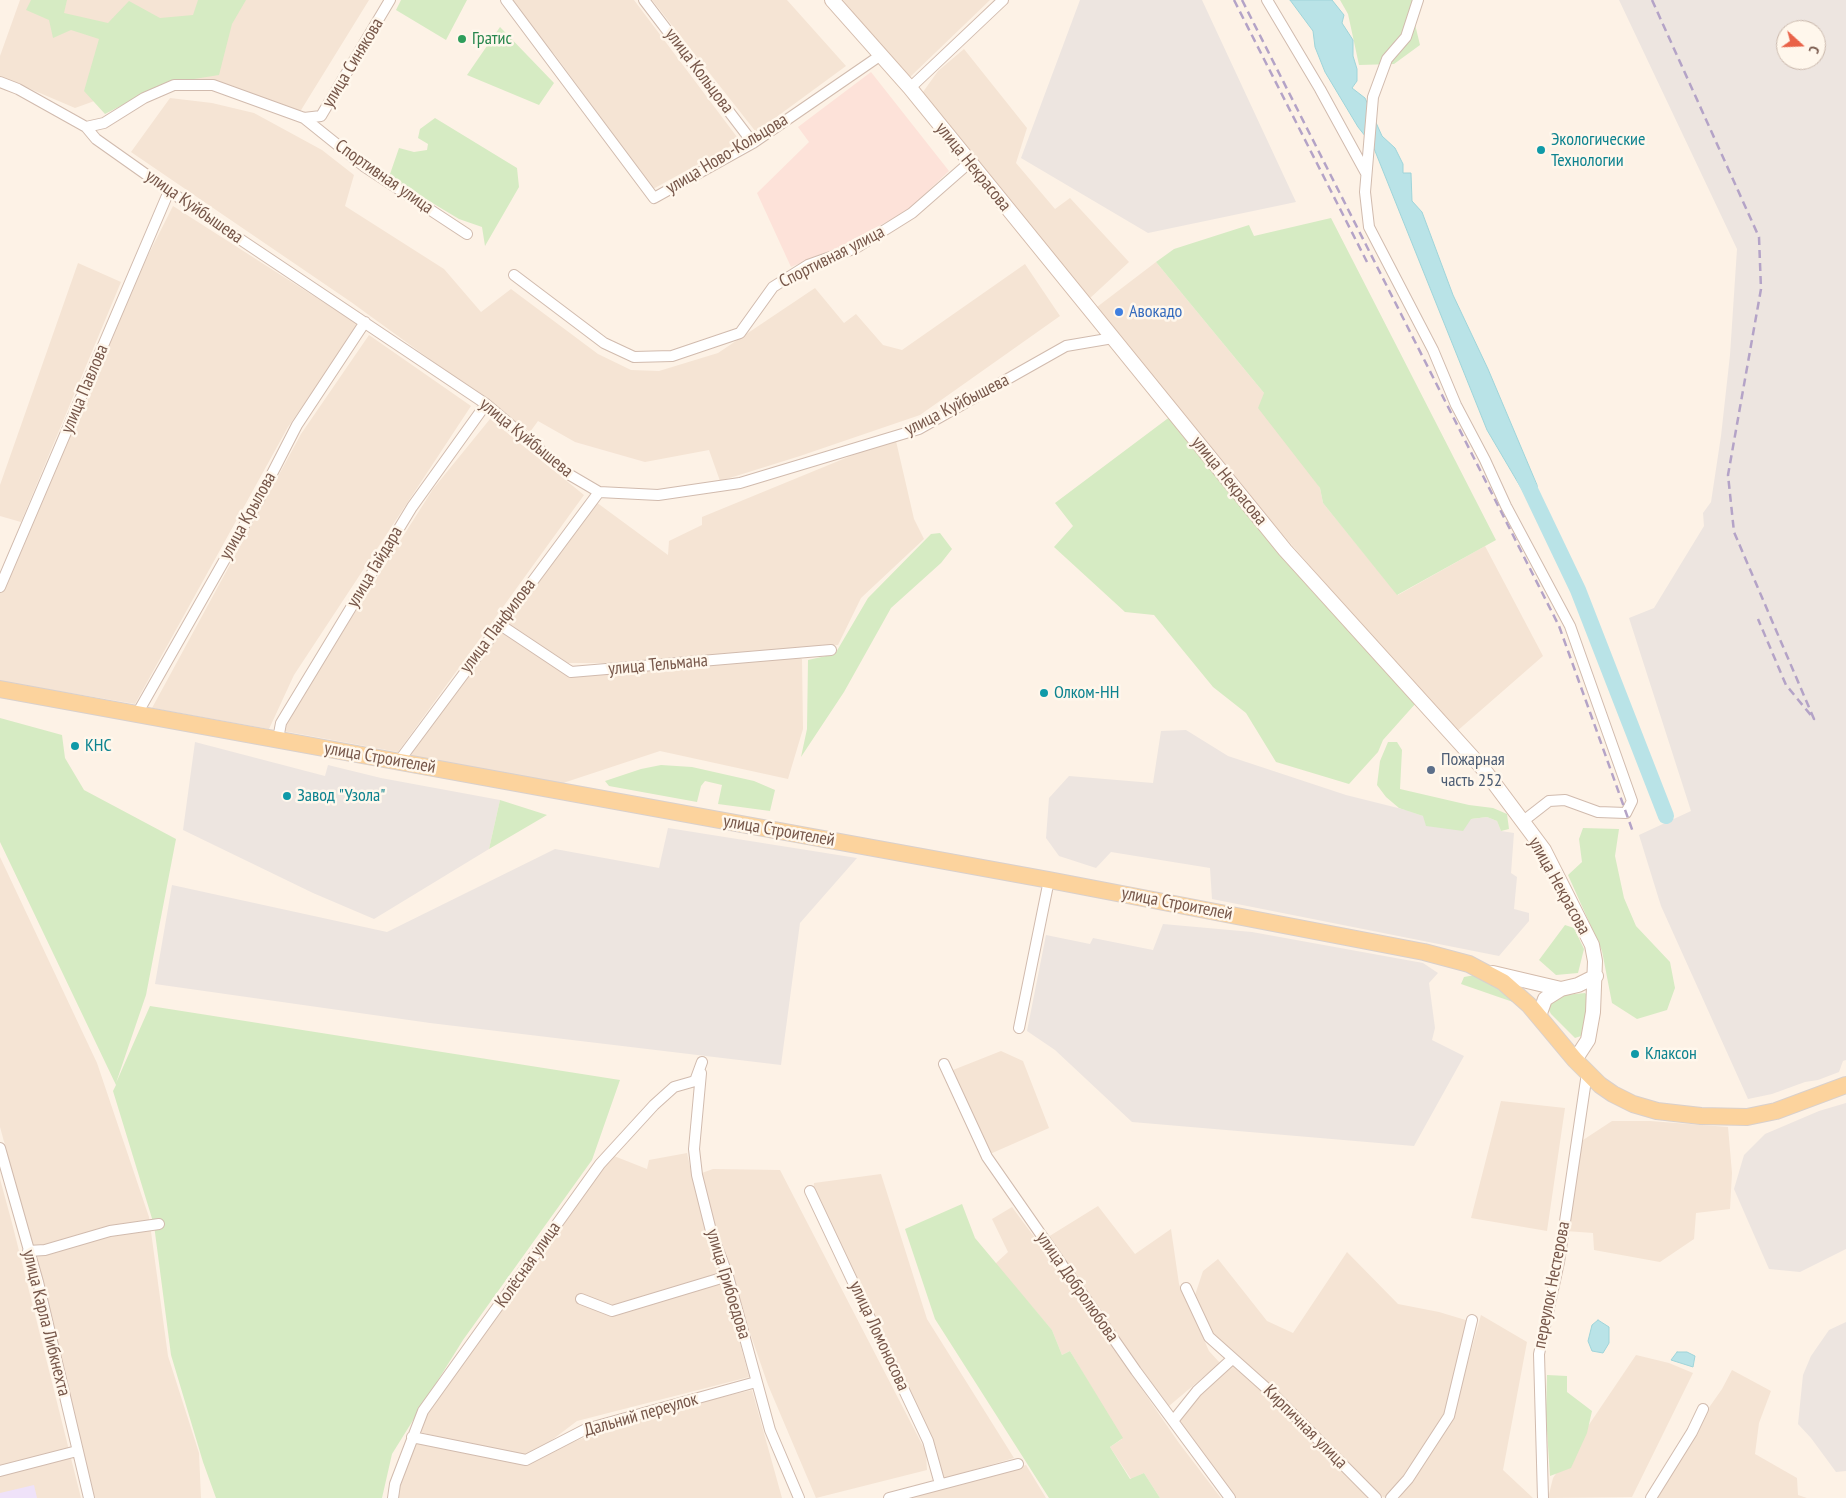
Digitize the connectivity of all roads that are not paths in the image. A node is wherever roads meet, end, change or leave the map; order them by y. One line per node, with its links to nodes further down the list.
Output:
1 (390, 0): 11 (street, улица Синякова)
2 (506, 0): 13 (street, улица Ново-Кольцова)
3 (644, 0): 13 (street, улица Кольцова)
4 (832, 0): 8 (street, улица Некрасова)
5 (1003, 0): 10 (street)
6 (1267, 0): 15 (street)
7 (1418, 0): 15 (street)
8 (881, 56): 10 (street, улица Некрасова); 13 (street, улица Ново-Кольцова)
9 (0, 82): 12 (street, улица Куйбышева)
10 (910, 88): 14 (street, улица Некрасова)
11 (304, 118): 12 (street, улица Синякова); 17 (street, Спортивная улица)
12 (86, 127): 16 (street, улица Куйбышева)
13 (753, 143)
14 (969, 163): 18 (street, Спортивная улица); 20 (street, улица Некрасова)
15 (1366, 173): 30 (street)
16 (169, 190): 19 (street, улица Куйбышева); 23 (street, улица Павлова)
17 (467, 234)
18 (514, 275)
19 (365, 322): 21 (street, улица Куйбышева); 27 (street, улица Крылова)
20 (1113, 338): 22 (street, улица Куйбышева); 30 (street, улица Некрасова)
21 (486, 404): 22 (street, улица Куйбышева); 28 (street, улица Гайдара)
22 (599, 492): 24 (street, улица Панфилова)
23 (0, 587)
24 (499, 624): 25 (street, улица Тельмана); 29 (street, улица Панфилова)
25 (831, 650)
26 (0, 689): 27 (main road, улица Строителей)
27 (137, 714): 28 (main road, улица Строителей)
28 (278, 739): 29 (main road, улица Строителей)
29 (399, 761): 31 (main road, улица Строителей)
30 (1522, 822): 33 (street, улица Некрасова)
31 (1049, 880): 32 (main road, улица Строителей); 36 (street)
32 (1487, 972): 34 (street); 35 (main road, улица Строителей)
33 (1596, 976): 34 (street); 37 (street, улица Некрасова)
34 (1561, 989): 35 (street)
35 (1539, 1016): 37 (main road, улица Строителей)
36 (1019, 1028)
37 (1575, 1060): 40 (main road, улица Строителей)
38 (702, 1062): 46 (street, улица Грибоедова); 54 (street, Колёсная улица)
39 (944, 1064): 53 (street, улица Добролюбова)
40 (1587, 1073): 41 (main road, улица Строителей); 66 (street, переулок Нестерова)
41 (1846, 1085)
42 (0, 1148): 45 (street, улица Карла Либкнехта)
43 (810, 1191): 58 (street, улица Ломоносова)
44 (159, 1224): 45 (street)
45 (28, 1251): 55 (street, улица Карла Либкнехта)
46 (728, 1276): 48 (street); 51 (street, улица Грибоедова)
47 (1186, 1288): 50 (street, Кирпичная улица)
48 (581, 1299)
49 (1472, 1320): 65 (street)
50 (1232, 1359): 53 (street); 64 (street, Кирпичная улица)
51 (756, 1382): 54 (street, Дальний переулок); 61 (street, улица Грибоедова)
52 (1703, 1409): 67 (street)
53 (1172, 1421): 63 (street, улица Добролюбова)
54 (412, 1437): 60 (street, Колёсная улица)
55 (77, 1451): 57 (street); 59 (street, улица Карла Либкнехта)
56 (1018, 1464): 58 (street)
57 (0, 1471)
58 (940, 1484): 62 (street)
59 (89, 1498)
60 (393, 1498)
61 (799, 1498)
62 (889, 1498)
63 (1230, 1498)
64 (1376, 1498)
65 (1391, 1498)
66 (1543, 1498)
67 (1651, 1498)

